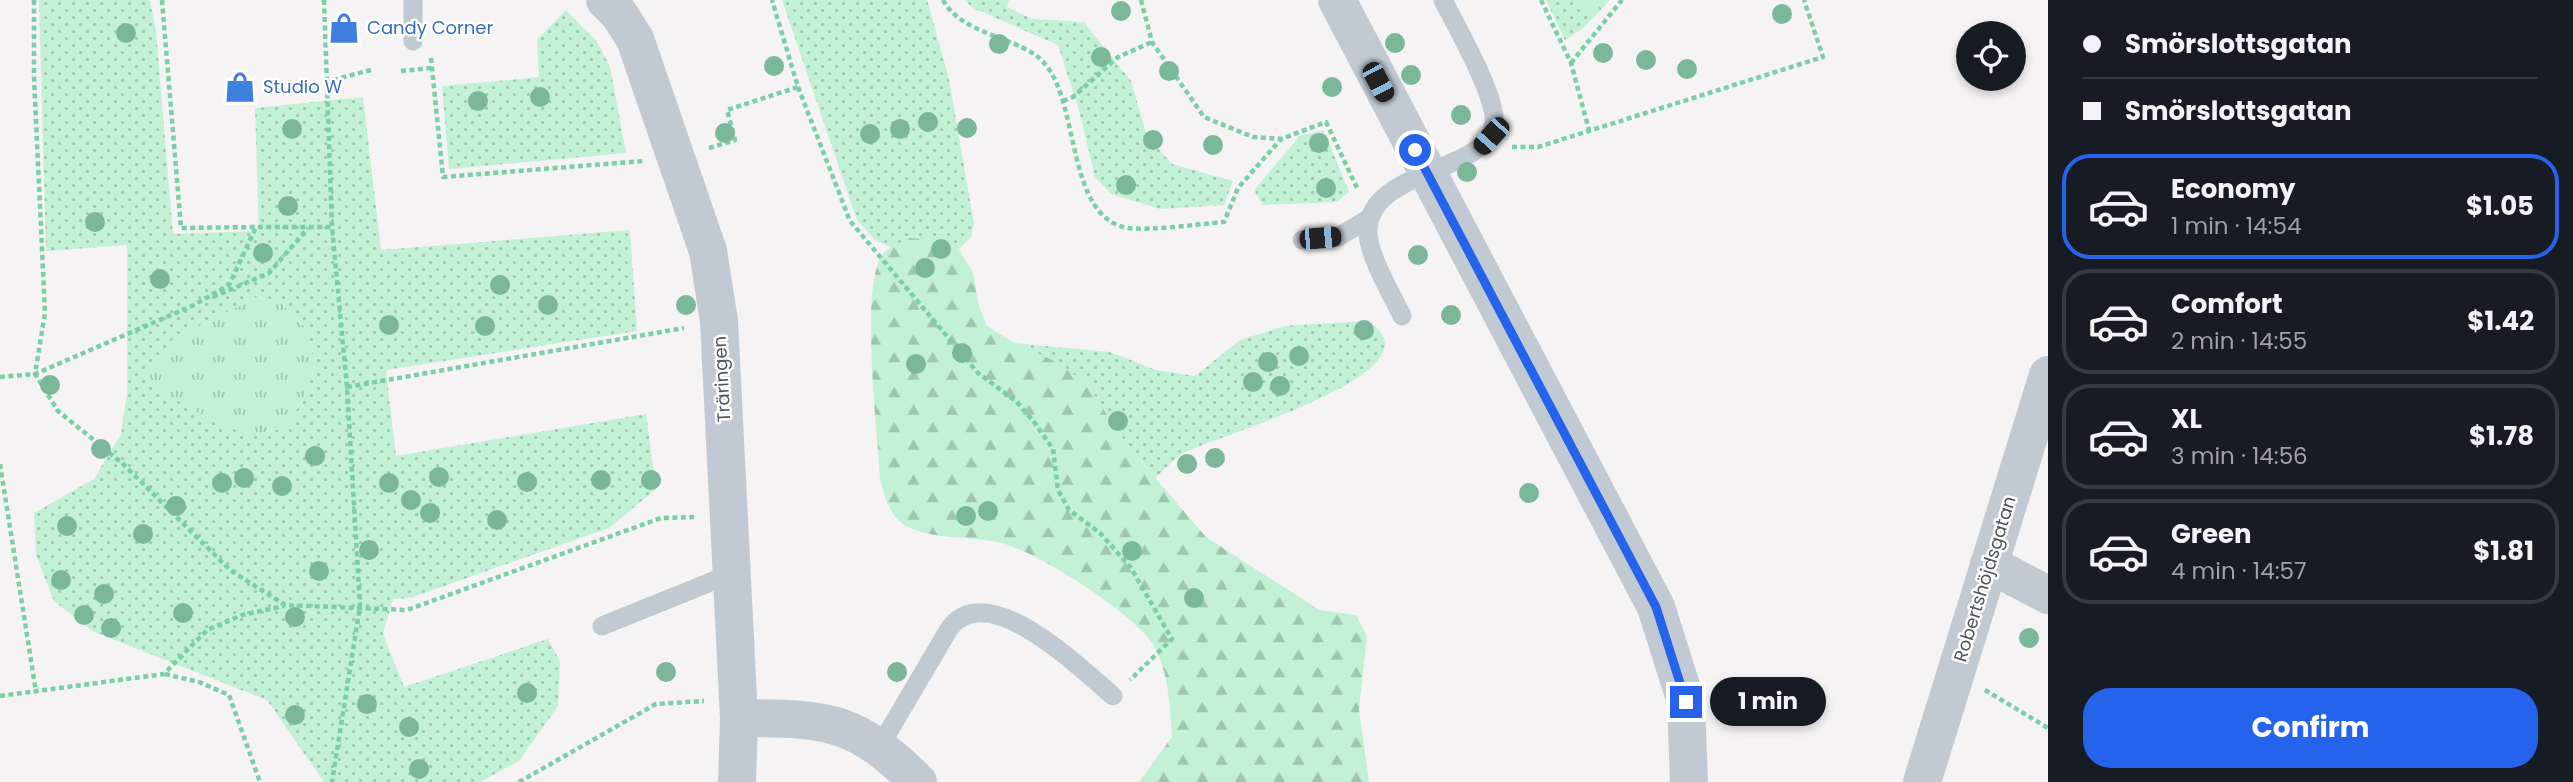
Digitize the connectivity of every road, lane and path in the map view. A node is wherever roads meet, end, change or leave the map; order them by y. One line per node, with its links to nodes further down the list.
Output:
1 (34, 0): 37 (path)
2 (162, 0): 30 (path)
3 (324, 0): 21 (path)
4 (413, 0): 14 (lane)
5 (605, 0): 27 (street, Träringen)
6 (772, 0): 22 (path)
7 (943, 0): 23 (path)
8 (1141, 0): 15 (path)
9 (1336, 0): 28 (street)
10 (1444, 0): 26 (lane)
11 (1541, 0): 17 (path)
12 (1622, 0): 17 (path)
13 (1804, 0): 24 (path)
14 (413, 41)
15 (1152, 42): 23 (path); 25 (path)
16 (431, 54): 18 (path)
17 (1571, 63): 24 (path)
18 (432, 68): 20 (path); 27 (path)
19 (371, 70): 21 (path)
20 (401, 71)
21 (325, 82): 32 (path)
22 (798, 87): 27 (path); 53 (path)
23 (1063, 101): 25 (path)
24 (1589, 130): 26 (path)
25 (1281, 139): 29 (path)
26 (1479, 149): 28 (lane)
27 (677, 158): 36 (street, Träringen)
28 (1427, 172): 29 (lane); 62 (street)
29 (1370, 218): 33 (lane); 35 (lane)
30 (256, 227): 31 (path); 34 (path)
31 (308, 227): 32 (path); 34 (path)
32 (332, 227): 40 (path)
33 (1302, 240)
34 (192, 306): 37 (path)
35 (1402, 316)
36 (719, 321): 40 (path); 42 (street, Träringen)
37 (35, 374): 39 (path); 46 (path)
38 (2048, 375): 43 (street, Robertshöjdsgatan)
39 (0, 377)
40 (347, 387): 47 (path)
41 (0, 464): 51 (path)
42 (730, 515): 44 (street, Träringen); 47 (path)
43 (1989, 564): 45 (street); 63 (street, Robertshöjdsgatan)
44 (733, 573): 48 (lane); 54 (street, Träringen)
45 (2048, 595)
46 (285, 605): 47 (path); 49 (path)
47 (360, 606): 58 (path)
48 (602, 626)
49 (164, 674): 51 (path); 57 (path)
50 (1975, 684): 55 (path)
51 (36, 692): 52 (path)
52 (0, 696)
53 (1113, 696): 56 (lane)
54 (738, 709): 56 (street); 59 (path); 60 (street, Träringen)
55 (2048, 728)
56 (880, 746): 61 (street)
57 (260, 782)
58 (332, 782)
59 (519, 782)
60 (737, 782)
61 (918, 782)
62 (1689, 782)
63 (1922, 782)

